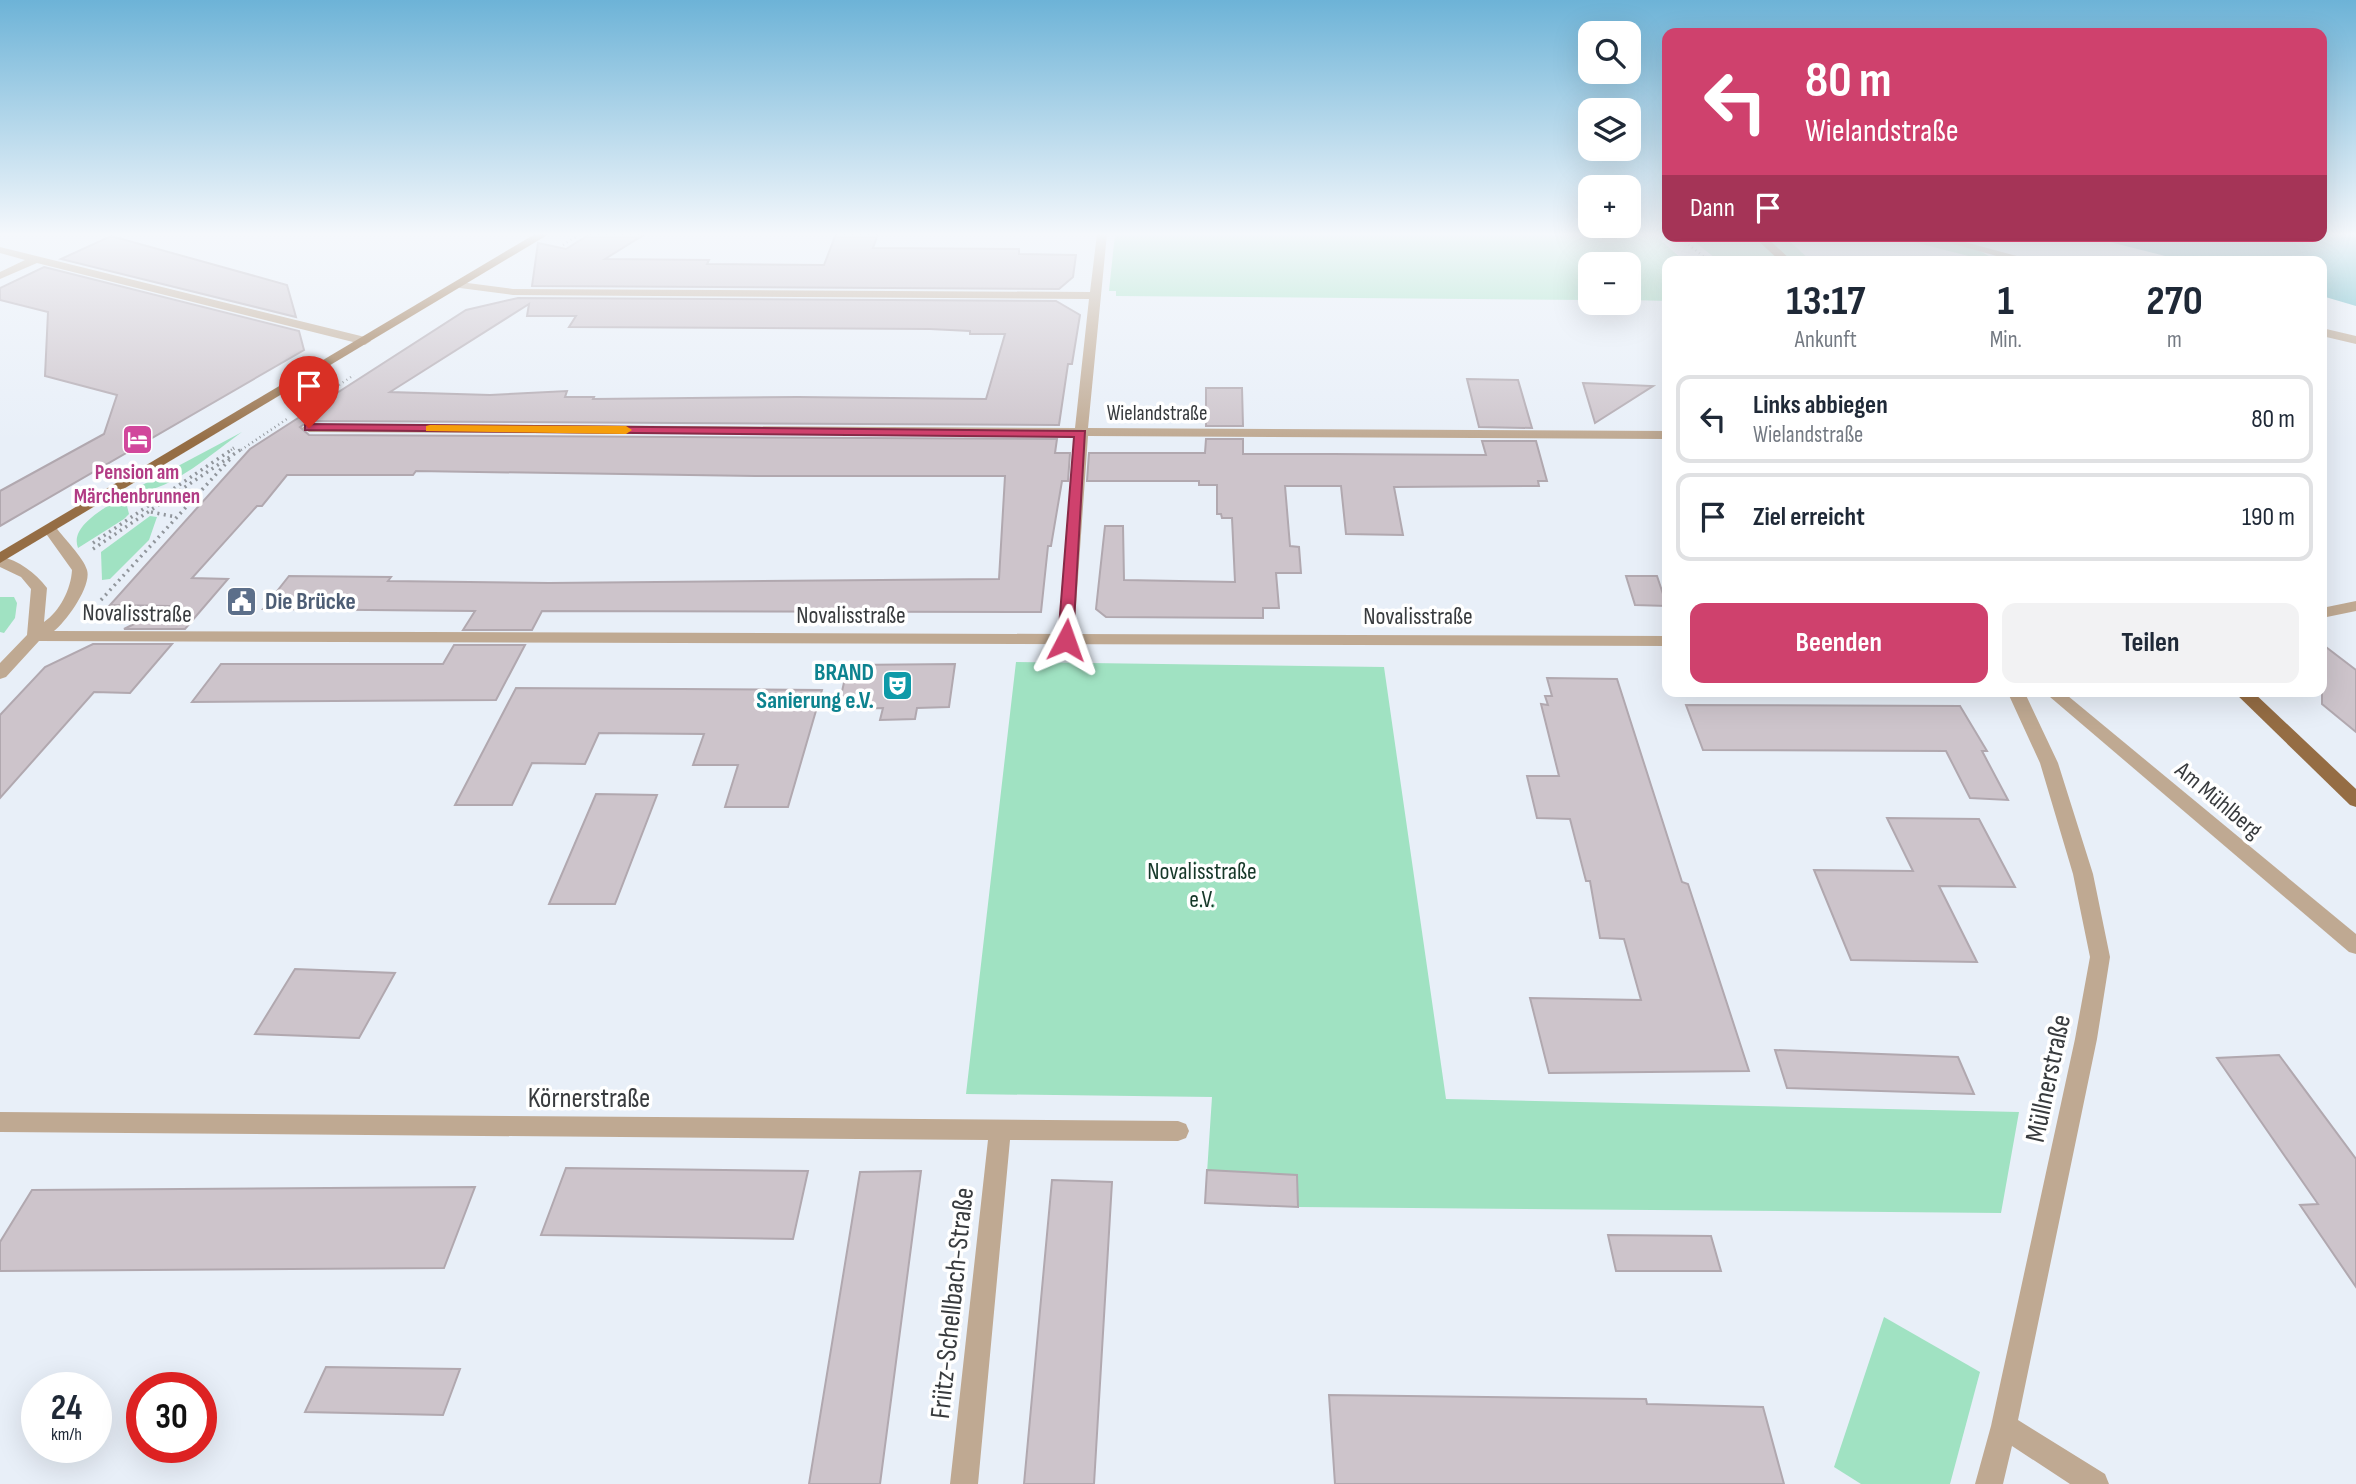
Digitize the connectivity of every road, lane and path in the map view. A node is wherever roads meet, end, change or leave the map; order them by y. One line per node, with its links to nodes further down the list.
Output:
1 (215, 303): 6 (street)
2 (429, 303): 6 (main road)
3 (1093, 303): 8 (street)
4 (2327, 333): 5 (street)
5 (2356, 340)
6 (365, 341): 13 (main road)
7 (309, 428): 8 (street, Wielandstraße)
8 (1081, 434): 9 (street, Wielandstraße); 19 (street)
9 (1662, 435)
10 (237, 451): 12 (path)
11 (150, 512): 12 (path)
12 (177, 517): 18 (path)
13 (49, 528): 14 (main road); 17 (street)
14 (0, 560): 17 (street)
15 (2356, 606): 16 (street)
16 (2327, 611)
17 (34, 636): 18 (street, Novalisstraße); 21 (street)
18 (67, 636): 19 (street, Novalisstraße)
19 (1066, 640): 20 (street, Novalisstraße)
20 (1662, 641)
21 (0, 673)
22 (2018, 697): 30 (street, Müllnerstraße)
23 (2058, 697): 26 (street, Am Mühlberg)
24 (2247, 697): 25 (main road)
25 (2356, 800)
26 (2356, 946)
27 (0, 1122): 28 (street, Körnerstraße)
28 (1000, 1129): 29 (street, Körnerstraße); 31 (street, Friitz-Schellbach-Straße)
29 (1178, 1131)
30 (2004, 1426): 32 (street, Müllnerstraße); 33 (street)
31 (964, 1484)
32 (1989, 1484)
33 (2095, 1484)

